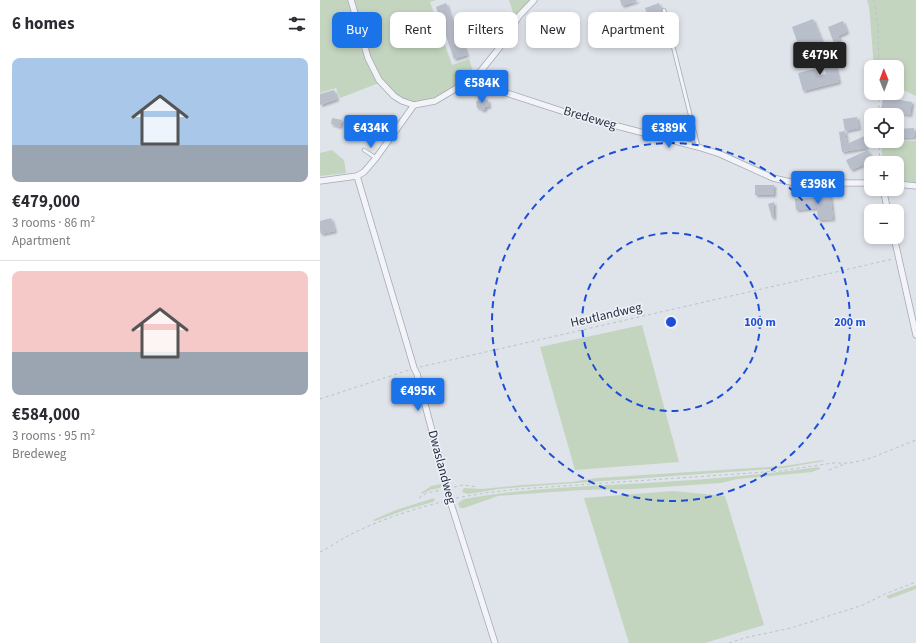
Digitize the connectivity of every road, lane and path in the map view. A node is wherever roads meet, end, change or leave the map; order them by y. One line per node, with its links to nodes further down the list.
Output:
1 (350, 0): 7 (street)
2 (534, 0): 6 (street)
3 (874, 0): 5 (path)
4 (664, 10): 8 (lane)
5 (879, 60)
6 (472, 79): 7 (street); 8 (street, Bredeweg)
7 (414, 105): 10 (street)
8 (698, 147): 13 (street, Bredeweg)
9 (364, 150): 10 (lane)
10 (376, 158): 11 (street)
11 (357, 176): 12 (street); 19 (street, Dwaslandweg)
12 (320, 180)
13 (864, 183)
14 (904, 185): 15 (street)
15 (916, 186)
16 (896, 244): 17 (street)
17 (899, 258): 18 (street); 19 (path, Heutlandweg)
18 (916, 335)
19 (414, 368): 20 (path, Heutlandweg); 24 (street, Dwaslandweg)
20 (320, 399)
21 (916, 440): 22 (path)
22 (850, 463): 23 (path); 24 (path)
23 (829, 470)
24 (450, 499): 25 (path); 27 (street, Dwaslandweg)
25 (320, 552)
26 (916, 582): 28 (path)
27 (494, 643)
28 (729, 643)

